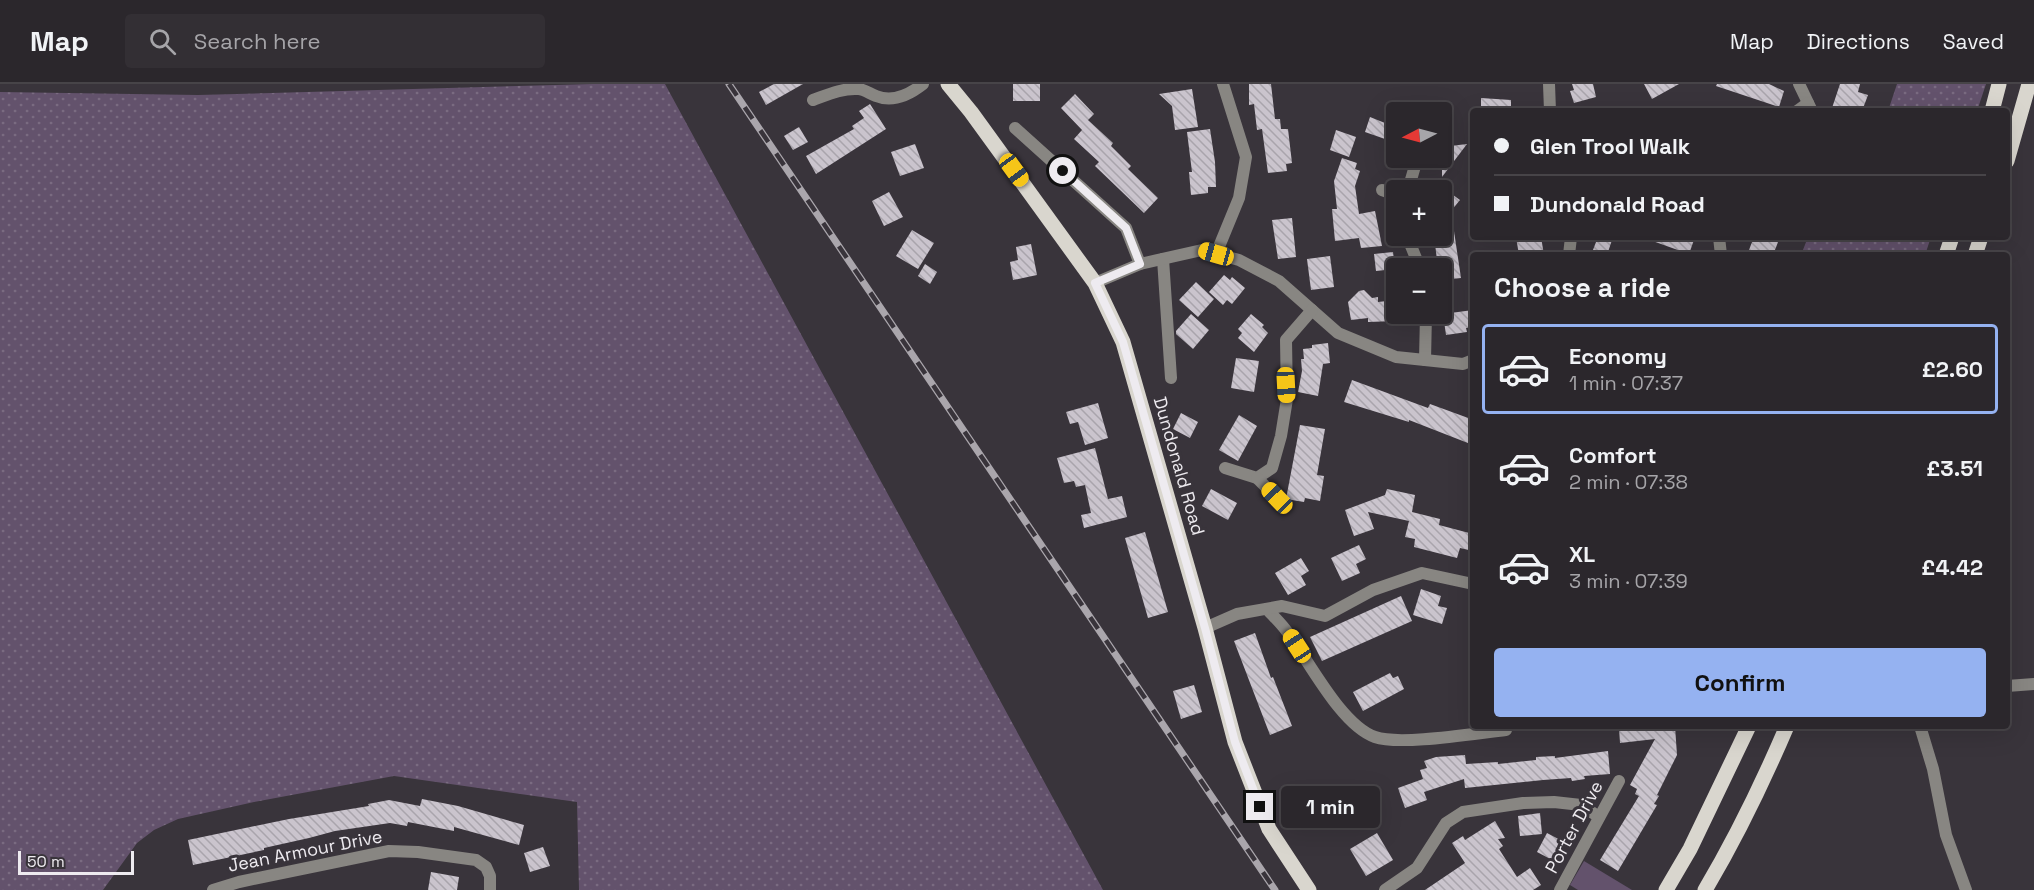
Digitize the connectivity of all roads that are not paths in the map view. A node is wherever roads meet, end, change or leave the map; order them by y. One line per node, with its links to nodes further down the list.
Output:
1 (923, 84): 8 (street)
2 (948, 84): 19 (main road, Dundonald Road)
3 (1222, 84): 16 (street)
4 (1549, 84): 10 (street)
5 (1799, 84): 9 (street)
6 (1999, 84): 11 (main road)
7 (2029, 84): 13 (main road)
8 (813, 100)
9 (1810, 107)
10 (1550, 108)
11 (1993, 108)
12 (1016, 128): 18 (street)
13 (2010, 150)
14 (1382, 190): 15 (street)
15 (1386, 191)
16 (1216, 254): 17 (street); 20 (street)
17 (1163, 259): 18 (street); 24 (street)
18 (1140, 264): 19 (street)
19 (1095, 283): 30 (main road, Dundonald Road)
20 (1312, 310): 22 (street); 26 (street)
21 (1426, 324): 22 (street)
22 (1425, 360): 23 (street)
23 (1470, 361)
24 (1171, 378)
25 (1225, 468): 26 (street)
26 (1257, 478): 27 (street)
27 (1277, 498)
28 (1470, 583): 29 (street)
29 (1267, 609): 30 (street); 36 (street)
30 (1205, 628): 41 (main road, Dundonald Road)
31 (2034, 684): 32 (street)
32 (2010, 686)
33 (1748, 729): 44 (main road)
34 (1786, 729): 45 (main road)
35 (1921, 729): 46 (street)
36 (1506, 730)
37 (1619, 781): 38 (street, Porter Drive)
38 (1599, 817): 42 (street); 43 (street, Porter Drive)
39 (213, 890): 40 (street, Jean Armour Drive)
40 (490, 890)
41 (1310, 890)
42 (1385, 890)
43 (1560, 890)
44 (1666, 890)
45 (1705, 890)
46 (1966, 890)

